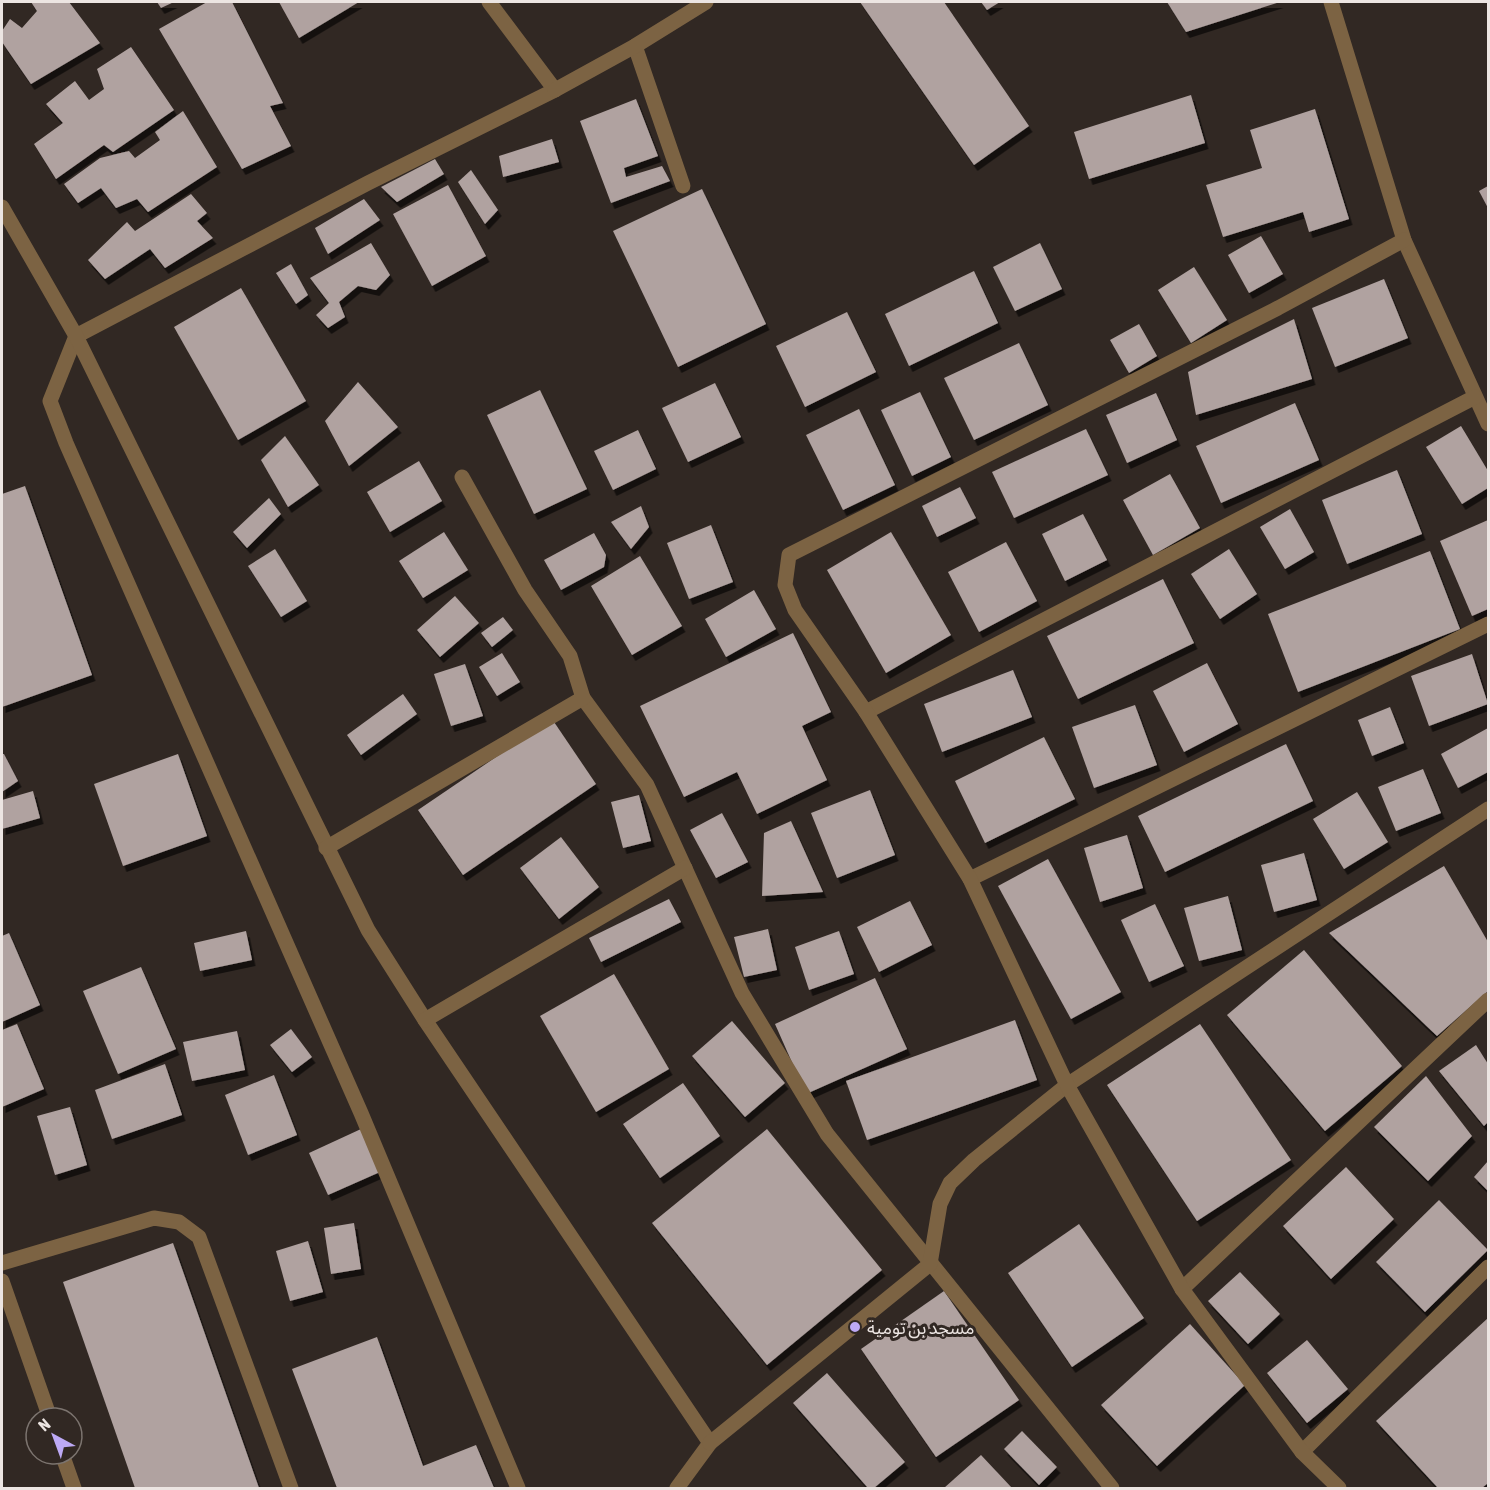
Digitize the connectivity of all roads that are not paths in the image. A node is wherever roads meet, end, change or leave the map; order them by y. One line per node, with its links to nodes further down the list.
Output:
1 (489, 2): 5 (street)
2 (706, 2): 4 (street)
3 (1331, 2): 8 (street)
4 (635, 46): 5 (street); 6 (street)
5 (555, 90): 9 (street)
6 (683, 186)
7 (2, 207): 9 (street)
8 (1404, 240): 10 (street); 15 (street)
9 (76, 336): 17 (street); 34 (street)
10 (1474, 397): 11 (street); 15 (street)
11 (1488, 424)
12 (462, 477): 14 (street)
13 (1488, 624): 19 (street)
14 (583, 698): 17 (street); 18 (street)
15 (866, 711): 19 (street)
16 (1488, 809): 22 (street)
17 (326, 848): 21 (street)
18 (685, 868): 21 (street); 24 (street)
19 (970, 879): 22 (street)
20 (1488, 1000): 27 (street)
21 (425, 1020): 29 (street)
22 (1067, 1085): 24 (street); 27 (street)
23 (2, 1263): 33 (street)
24 (930, 1264): 29 (street); 36 (street)
25 (1488, 1267): 30 (street)
26 (2, 1281): 28 (street)
27 (1182, 1289): 30 (street)
28 (46, 1406)
29 (710, 1443): 35 (street)
30 (1302, 1452): 37 (street)
31 (66, 1466): 32 (street)
32 (74, 1488)
33 (291, 1488)
34 (518, 1488)
35 (676, 1488)
36 (1112, 1488)
37 (1339, 1488)

